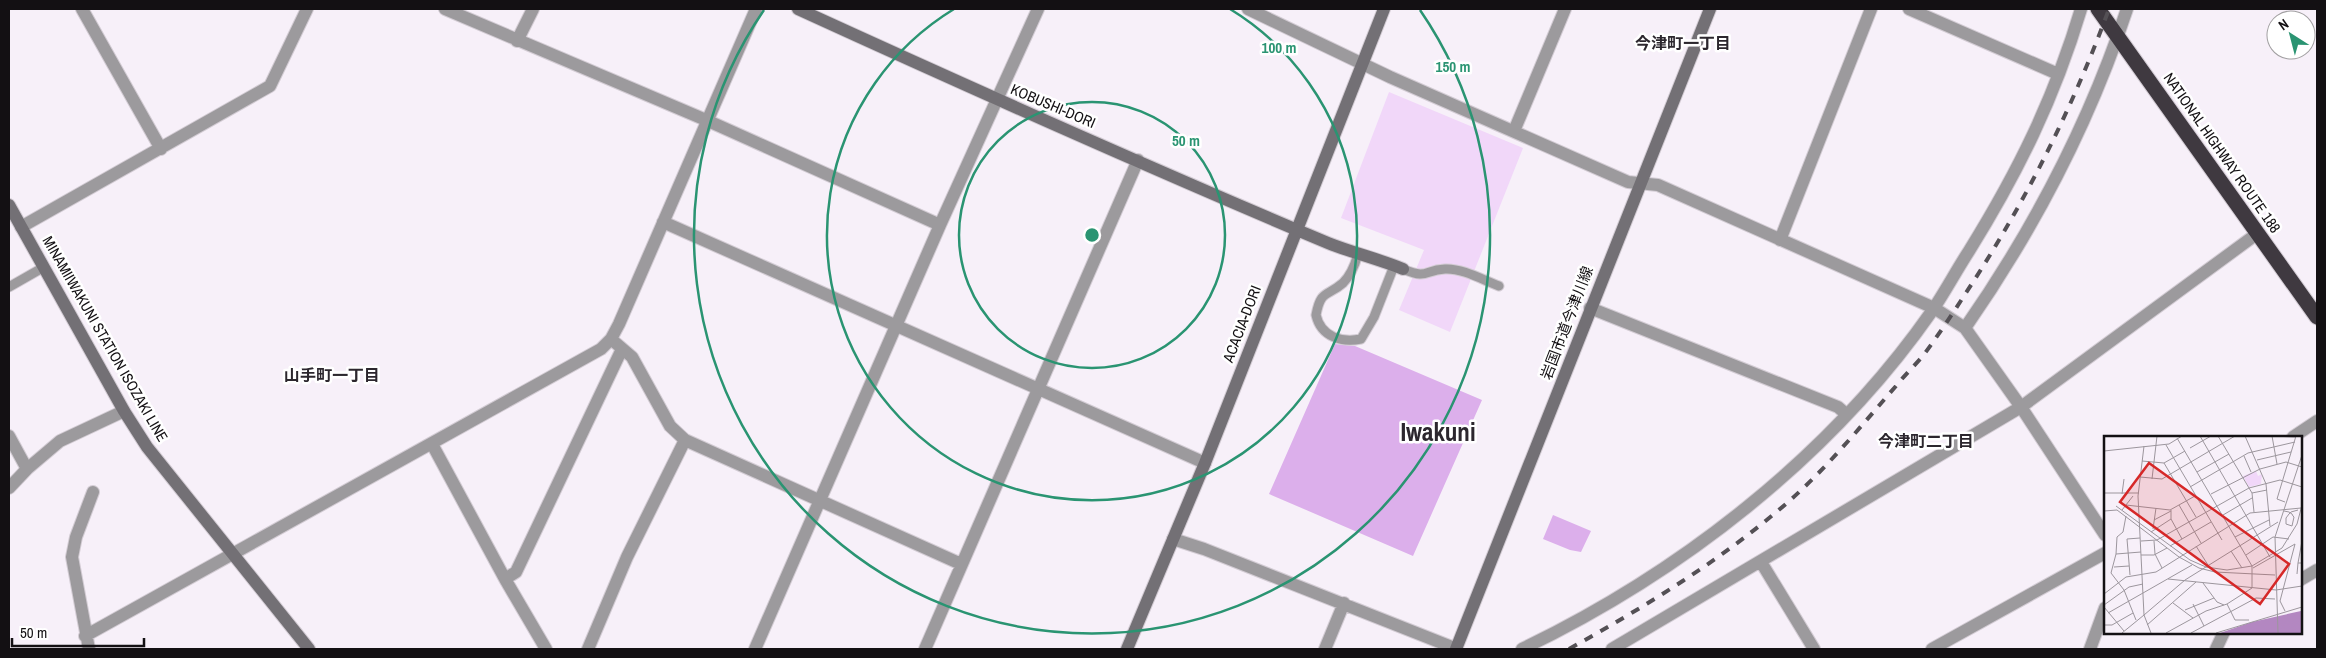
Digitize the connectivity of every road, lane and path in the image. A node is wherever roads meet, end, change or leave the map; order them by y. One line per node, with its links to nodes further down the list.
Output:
1 (82, 9): 24 (street)
2 (307, 9): 24 (street)
3 (445, 9): 18 (street)
4 (533, 9): 18 (street)
5 (756, 9): 22 (street)
6 (798, 9): 21 (street, KOBUSHI-DORI)
7 (1038, 9): 21 (street)
8 (1248, 9): 19 (street)
9 (1384, 9): 19 (street, ACACIA-DORI)
10 (1566, 9): 23 (street)
11 (1710, 9): 26 (street, 岩国市道今津川線)
12 (1871, 9): 33 (street)
13 (1909, 9): 20 (street)
14 (2082, 9): 20 (street)
15 (2098, 9): 17 (highway, NATIONAL HIGHWAY ROUTE 188)
16 (2127, 9): 17 (street)
17 (2118, 35): 32 (highway, NATIONAL HIGHWAY ROUTE 188); 43 (street)
18 (517, 41): 22 (street)
19 (1362, 62): 23 (street); 31 (street, ACACIA-DORI)
20 (2058, 74): 40 (street)
21 (997, 100): 25 (street, KOBUSHI-DORI); 29 (street)
22 (706, 120): 28 (street); 29 (street)
23 (1514, 131): 26 (street)
24 (161, 149): 30 (street)
25 (1138, 160): 31 (street, KOBUSHI-DORI); 46 (street)
26 (1639, 184): 33 (street); 39 (street, 岩国市道今津川線)
27 (9, 205): 30 (street, MINAMIIWAKUNI STATION ISOZAKI LINE)
28 (663, 222): 42 (street); 44 (street)
29 (940, 225): 42 (street)
30 (21, 227): 35 (street, MINAMIIWAKUNI STATION ISOZAKI LINE)
31 (1297, 228): 34 (street, KOBUSHI-DORI); 55 (street, ACACIA-DORI)
32 (2258, 233): 41 (highway, NATIONAL HIGHWAY ROUTE 188); 47 (street)
33 (1780, 240): 40 (street)
34 (1358, 254): 36 (street, KOBUSHI-DORI); 36 (lane)
35 (44, 267): 38 (lane); 48 (street, MINAMIIWAKUNI STATION ISOZAKI LINE)
36 (1399, 268): 37 (lane)
37 (1499, 286)
38 (9, 287)
39 (1590, 308): 49 (street); 81 (street, 岩国市道今津川線)
40 (1934, 308): 43 (street); 49 (street)
41 (2317, 317)
42 (898, 325): 46 (street); 59 (street)
43 (1965, 328): 47 (street)
44 (611, 339): 45 (street); 54 (street)
45 (622, 349): 53 (street); 67 (street)
46 (1038, 391): 55 (street); 65 (street)
47 (2021, 407): 60 (street); 64 (street)
48 (124, 411): 56 (street); 62 (street, MINAMIIWAKUNI STATION ISOZAKI LINE)
49 (1846, 414): 82 (street)
50 (2317, 421): 52 (street)
51 (9, 436): 56 (street)
52 (2294, 436)
53 (685, 440): 59 (street); 76 (street)
54 (432, 444): 62 (street); 67 (street)
55 (1205, 463): 61 (street, ACACIA-DORI)
56 (27, 469): 57 (street)
57 (9, 488)
58 (93, 492): 72 (street)
59 (821, 500): 65 (street); 77 (street)
60 (2104, 533)
61 (1174, 539): 69 (street); 79 (street, ACACIA-DORI)
62 (233, 553): 72 (street); 74 (street, MINAMIIWAKUNI STATION ISOZAKI LINE)
63 (2104, 554): 85 (street)
64 (1761, 562): 83 (street); 84 (street)
65 (960, 564): 78 (street)
66 (2317, 570): 68 (street)
67 (505, 579): 75 (street)
68 (2301, 579)
69 (1344, 603): 80 (street); 81 (street)
70 (2104, 611): 86 (street)
71 (2224, 633): 87 (street)
72 (85, 636): 73 (street)
73 (89, 649)
74 (309, 649)
75 (546, 649)
76 (588, 649)
77 (756, 649)
78 (925, 649)
79 (1127, 649)
80 (1325, 649)
81 (1456, 649)
82 (1522, 649)
83 (1612, 649)
84 (1814, 649)
85 (1932, 649)
86 (2090, 649)
87 (2216, 649)

